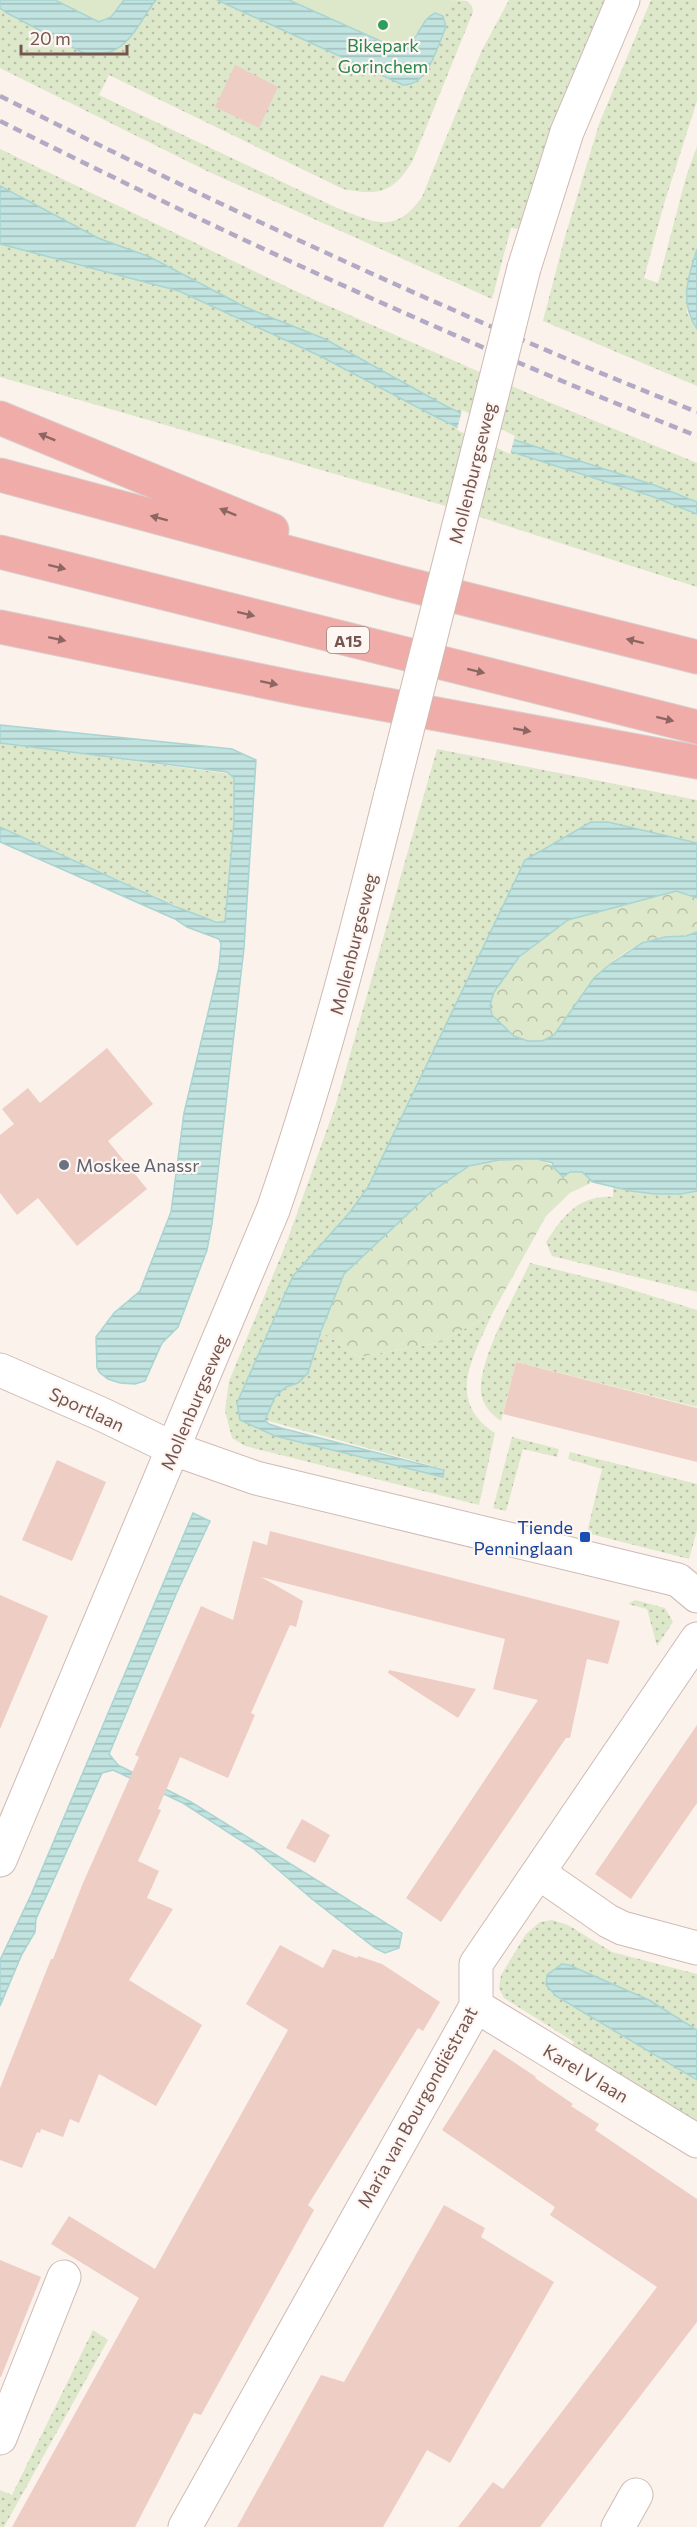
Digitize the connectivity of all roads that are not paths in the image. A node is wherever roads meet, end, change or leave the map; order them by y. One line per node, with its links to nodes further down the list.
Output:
1 (623, 0): 11 (street, Mollenburgseweg, bridge)
2 (0, 418): 5 (highway, one-way to 2)
3 (0, 475): 5 (highway, one-way to 3)
4 (0, 552): 8 (highway, A15, one-way to 8)
5 (398, 582): 7 (highway, one-way to 5)
6 (0, 627): 9 (highway, one-way to 9)
7 (697, 657)
8 (697, 727)
9 (697, 762)
10 (0, 1370): 11 (street, Sportlaan)
11 (174, 1449): 12 (street); 14 (street, Mollenburgseweg)
12 (697, 1596)
13 (697, 1639): 15 (street, Maria van Bourgondiëstraat)
14 (0, 1860)
15 (539, 1873): 16 (street); 17 (street, Maria van Bourgondiëstraat)
16 (697, 1948)
17 (476, 2006): 18 (street, Karel V laan); 22 (street, Maria van Bourgondiëstraat)
18 (697, 2140)
19 (64, 2277): 20 (street)
20 (0, 2438)
21 (636, 2495): 23 (street)
22 (185, 2527)
23 (618, 2527)

